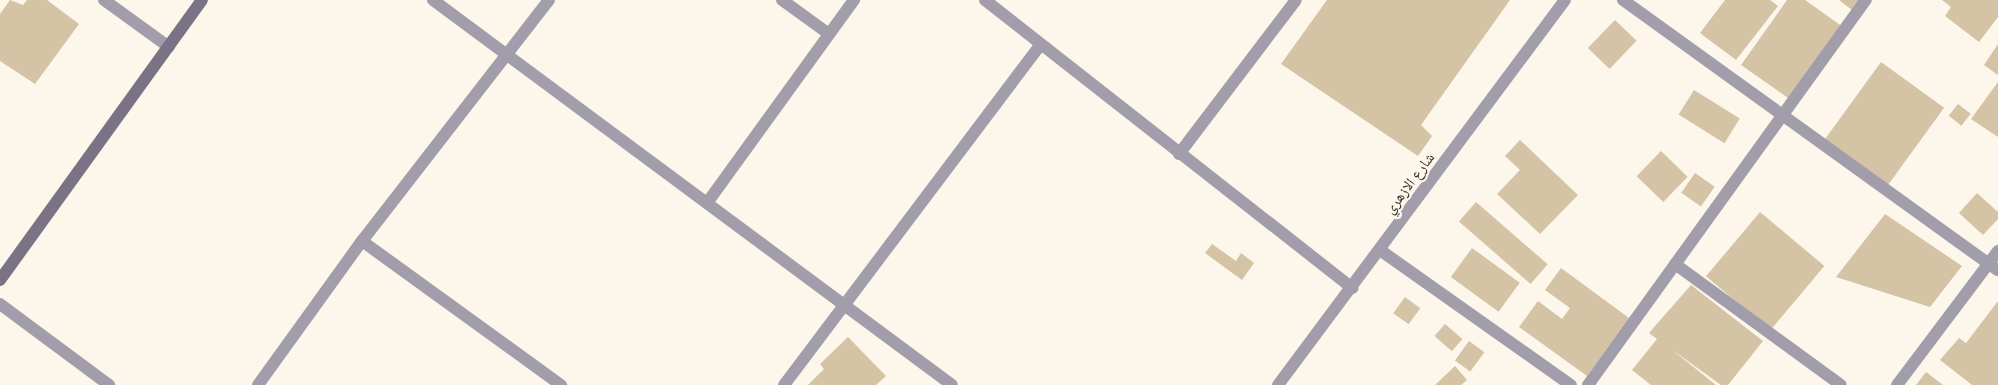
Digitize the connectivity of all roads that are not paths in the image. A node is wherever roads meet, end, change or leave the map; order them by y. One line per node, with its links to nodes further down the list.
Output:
1 (104, 0): 14 (street)
2 (202, 0): 14 (street)
3 (433, 0): 15 (street)
4 (549, 0): 15 (street)
5 (782, 0): 12 (street)
6 (854, 0): 12 (street)
7 (985, 0): 13 (street)
8 (1296, 0): 17 (street)
9 (1565, 0): 20 (street, شارع الازهري)
10 (1623, 0): 16 (street)
11 (1866, 0): 16 (street)
12 (829, 34): 18 (street)
13 (1040, 45): 17 (street); 27 (street)
14 (169, 47): 24 (street)
15 (509, 54): 18 (street); 19 (street)
16 (1782, 116): 22 (street); 23 (street)
17 (1179, 154): 25 (street)
18 (707, 203): 27 (street)
19 (362, 241): 29 (street); 30 (street)
20 (1380, 250): 25 (street, شارع الازهري); 34 (street)
21 (1998, 251): 23 (street)
22 (1675, 264): 35 (street); 36 (street)
23 (1994, 266): 37 (street)
24 (0, 280)
25 (1352, 288): 33 (street, شارع الازهري)
26 (0, 304): 28 (street)
27 (848, 304): 31 (street); 32 (street)
28 (109, 385)
29 (258, 385)
30 (561, 385)
31 (784, 385)
32 (952, 385)
33 (1278, 385)
34 (1571, 385)
35 (1588, 385)
36 (1841, 385)
37 (1897, 385)

